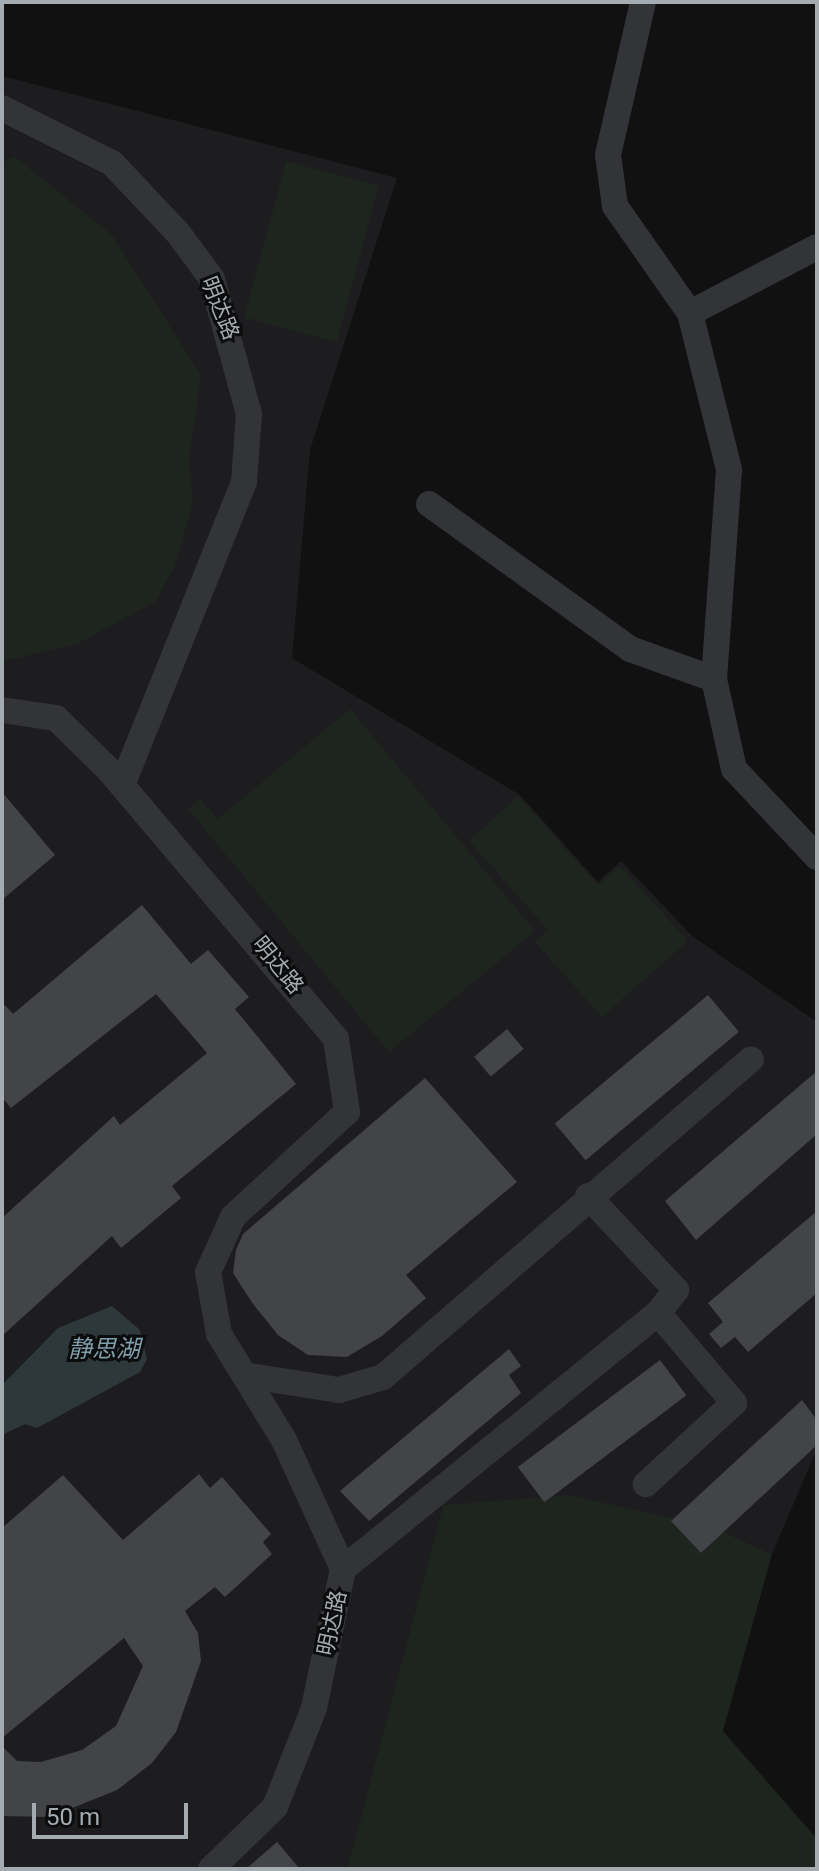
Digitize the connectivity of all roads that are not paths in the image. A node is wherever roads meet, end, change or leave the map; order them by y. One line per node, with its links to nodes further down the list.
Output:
1 (643, 2): 4 (street)
2 (2, 108): 8 (street, 明达路)
3 (817, 247): 4 (street)
4 (690, 313): 6 (street)
5 (429, 504): 6 (street)
6 (714, 679): 9 (street)
7 (2, 710): 8 (street)
8 (122, 785): 13 (street, 明达路)
9 (817, 857)
10 (751, 1059): 11 (street)
11 (588, 1196): 12 (street); 13 (street)
12 (658, 1313): 14 (street); 15 (street)
13 (244, 1375): 15 (street, 明达路)
14 (646, 1484)
15 (343, 1569): 16 (street, 明达路)
16 (211, 1869)

